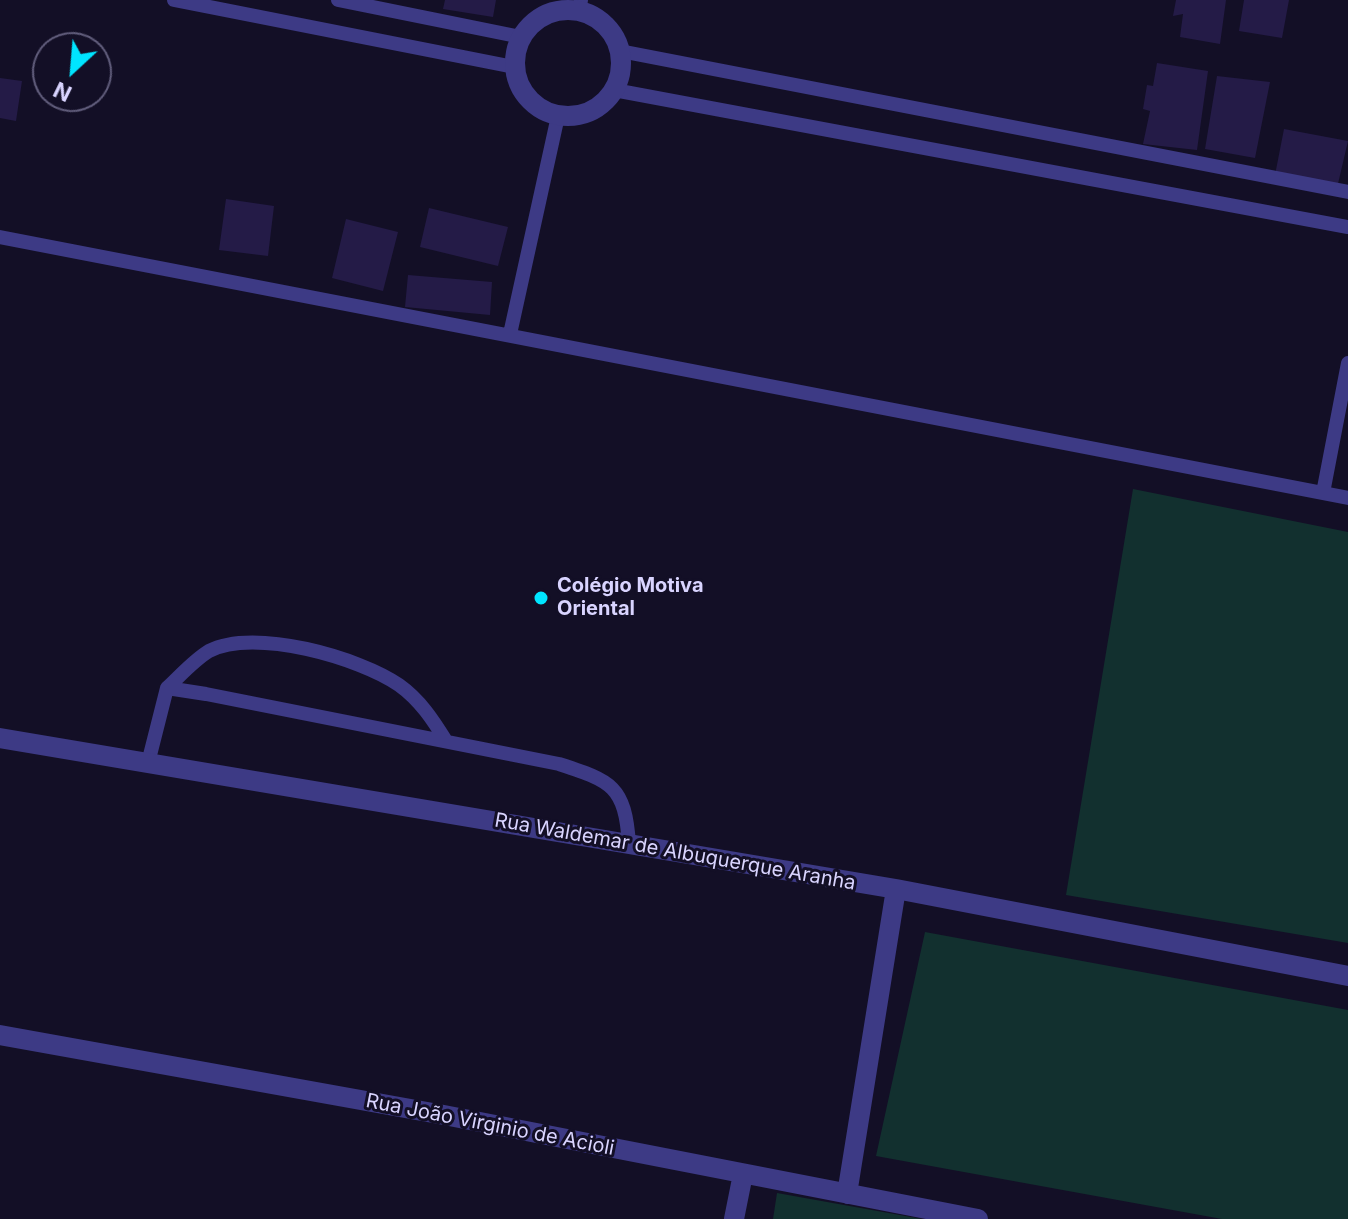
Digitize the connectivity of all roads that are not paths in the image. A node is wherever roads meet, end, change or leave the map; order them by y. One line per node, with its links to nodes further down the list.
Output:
1 (174, 0): 6 (lane)
2 (338, 0): 4 (lane)
3 (580, 6): 4 (street); 5 (street)
4 (521, 37): 6 (street)
5 (620, 51): 7 (street); 9 (lane)
6 (514, 67): 8 (street)
7 (614, 90): 8 (street); 10 (lane)
8 (558, 116): 12 (lane)
9 (1348, 192)
10 (1348, 227)
11 (0, 237): 12 (lane)
12 (510, 334): 14 (lane)
13 (1348, 363): 14 (lane)
14 (1323, 493): 15 (lane)
15 (1348, 498)
16 (167, 688): 18 (lane); 18 (lane); 19 (lane)
17 (0, 738): 19 (street, Rua Waldemar de Albuquerque Aranha)
18 (446, 741): 20 (lane)
19 (148, 763): 20 (street, Rua Waldemar de Albuquerque Aranha)
20 (629, 844): 21 (street, Rua Waldemar de Albuquerque Aranha)
21 (896, 889): 22 (street, Rua Waldemar de Albuquerque Aranha); 25 (street)
22 (1348, 976)
23 (0, 1035): 24 (street, Rua João Virginio de Acioli)
24 (743, 1174): 25 (street, Rua João Virginio de Acioli); 26 (street)
25 (847, 1194): 27 (street, Rua João Virginio de Acioli)
26 (734, 1219)
27 (978, 1219)

